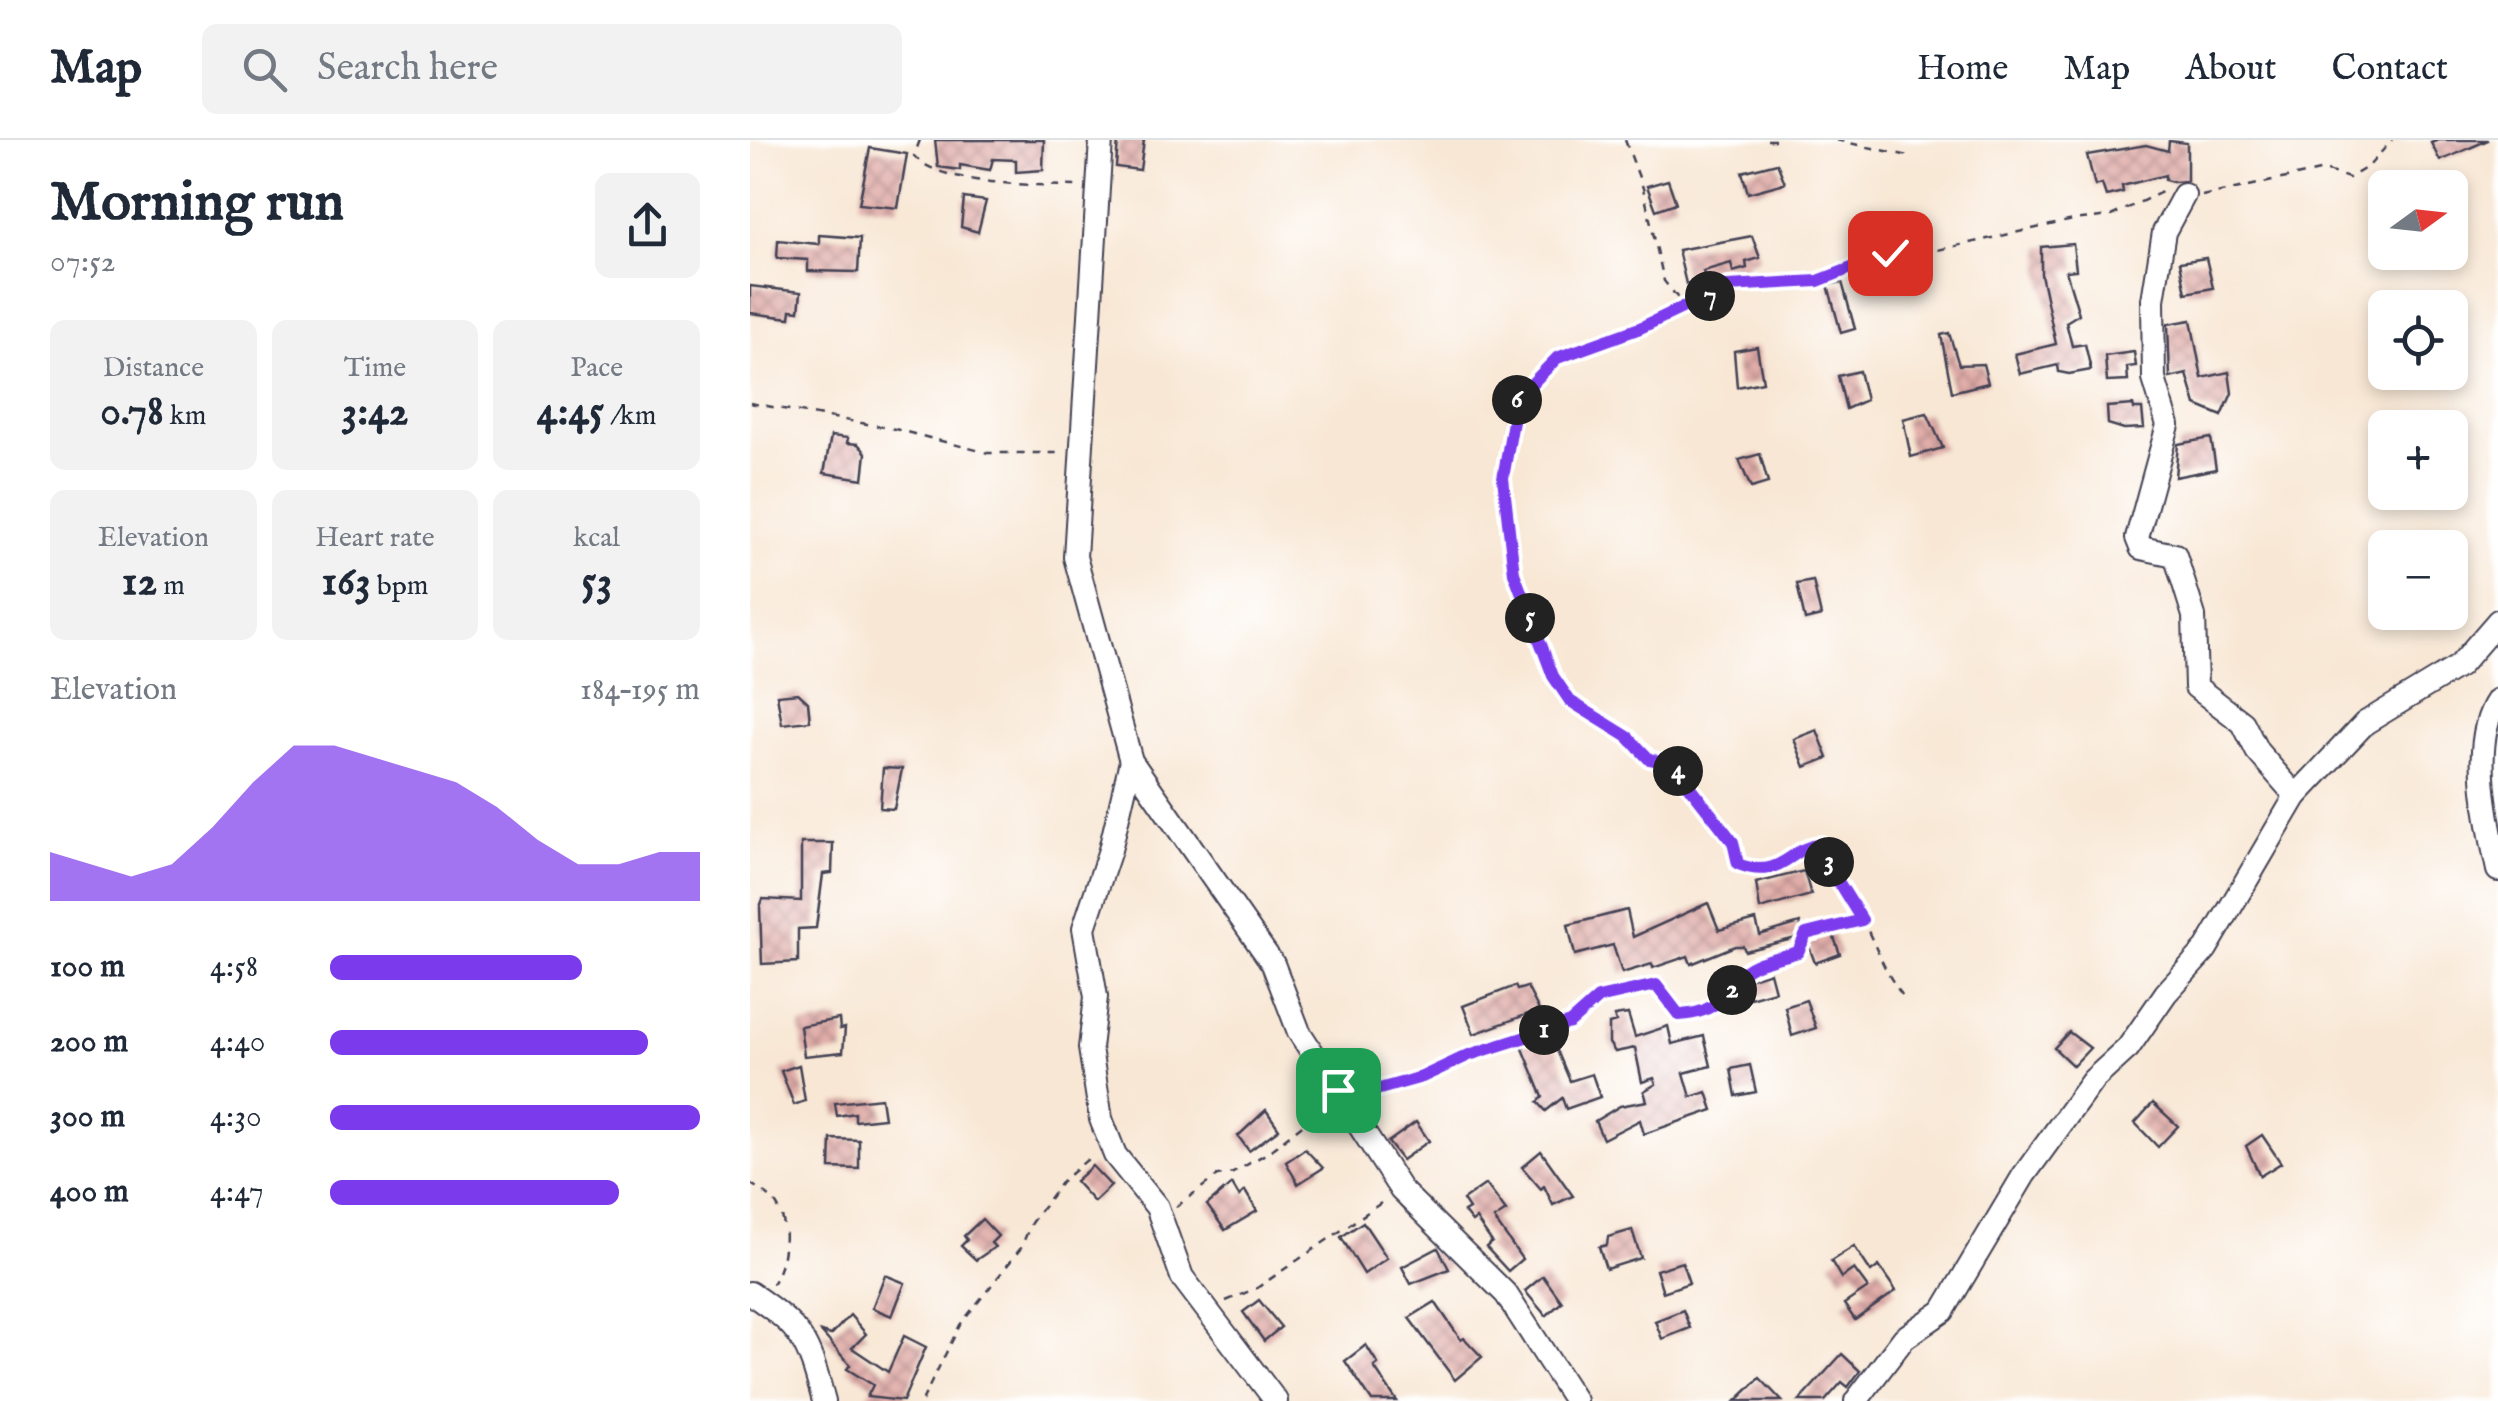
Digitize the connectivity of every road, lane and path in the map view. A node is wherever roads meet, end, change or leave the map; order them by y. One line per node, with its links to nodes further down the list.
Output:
1 (920, 140): 9 (path)
2 (1101, 140): 9 (street)
3 (1625, 140): 11 (path)
4 (1768, 140): 5 (path)
5 (1780, 140)
6 (1836, 140): 8 (path)
7 (2392, 140): 10 (path)
8 (1909, 156)
9 (1098, 187): 13 (street)
10 (2184, 195): 11 (path); 17 (street)
11 (1698, 303): 19 (path)
12 (750, 404): 13 (path)
13 (1082, 453): 16 (street)
14 (2498, 620): 17 (street)
15 (2498, 700): 18 (street)
16 (1131, 760): 21 (street); 22 (street)
17 (2296, 796): 32 (street)
18 (2498, 870)
19 (1862, 920): 20 (path); 21 (path)
20 (1902, 996)
21 (1341, 1094): 24 (street); 25 (path)
22 (1115, 1155): 25 (street); 29 (path)
23 (750, 1183): 26 (path)
24 (1400, 1190): 27 (path); 31 (street)
25 (1157, 1208): 27 (street)
26 (755, 1297): 28 (street)
27 (1214, 1314): 30 (street)
28 (824, 1401)
29 (922, 1401)
30 (1276, 1401)
31 (1575, 1401)
32 (1856, 1401)

